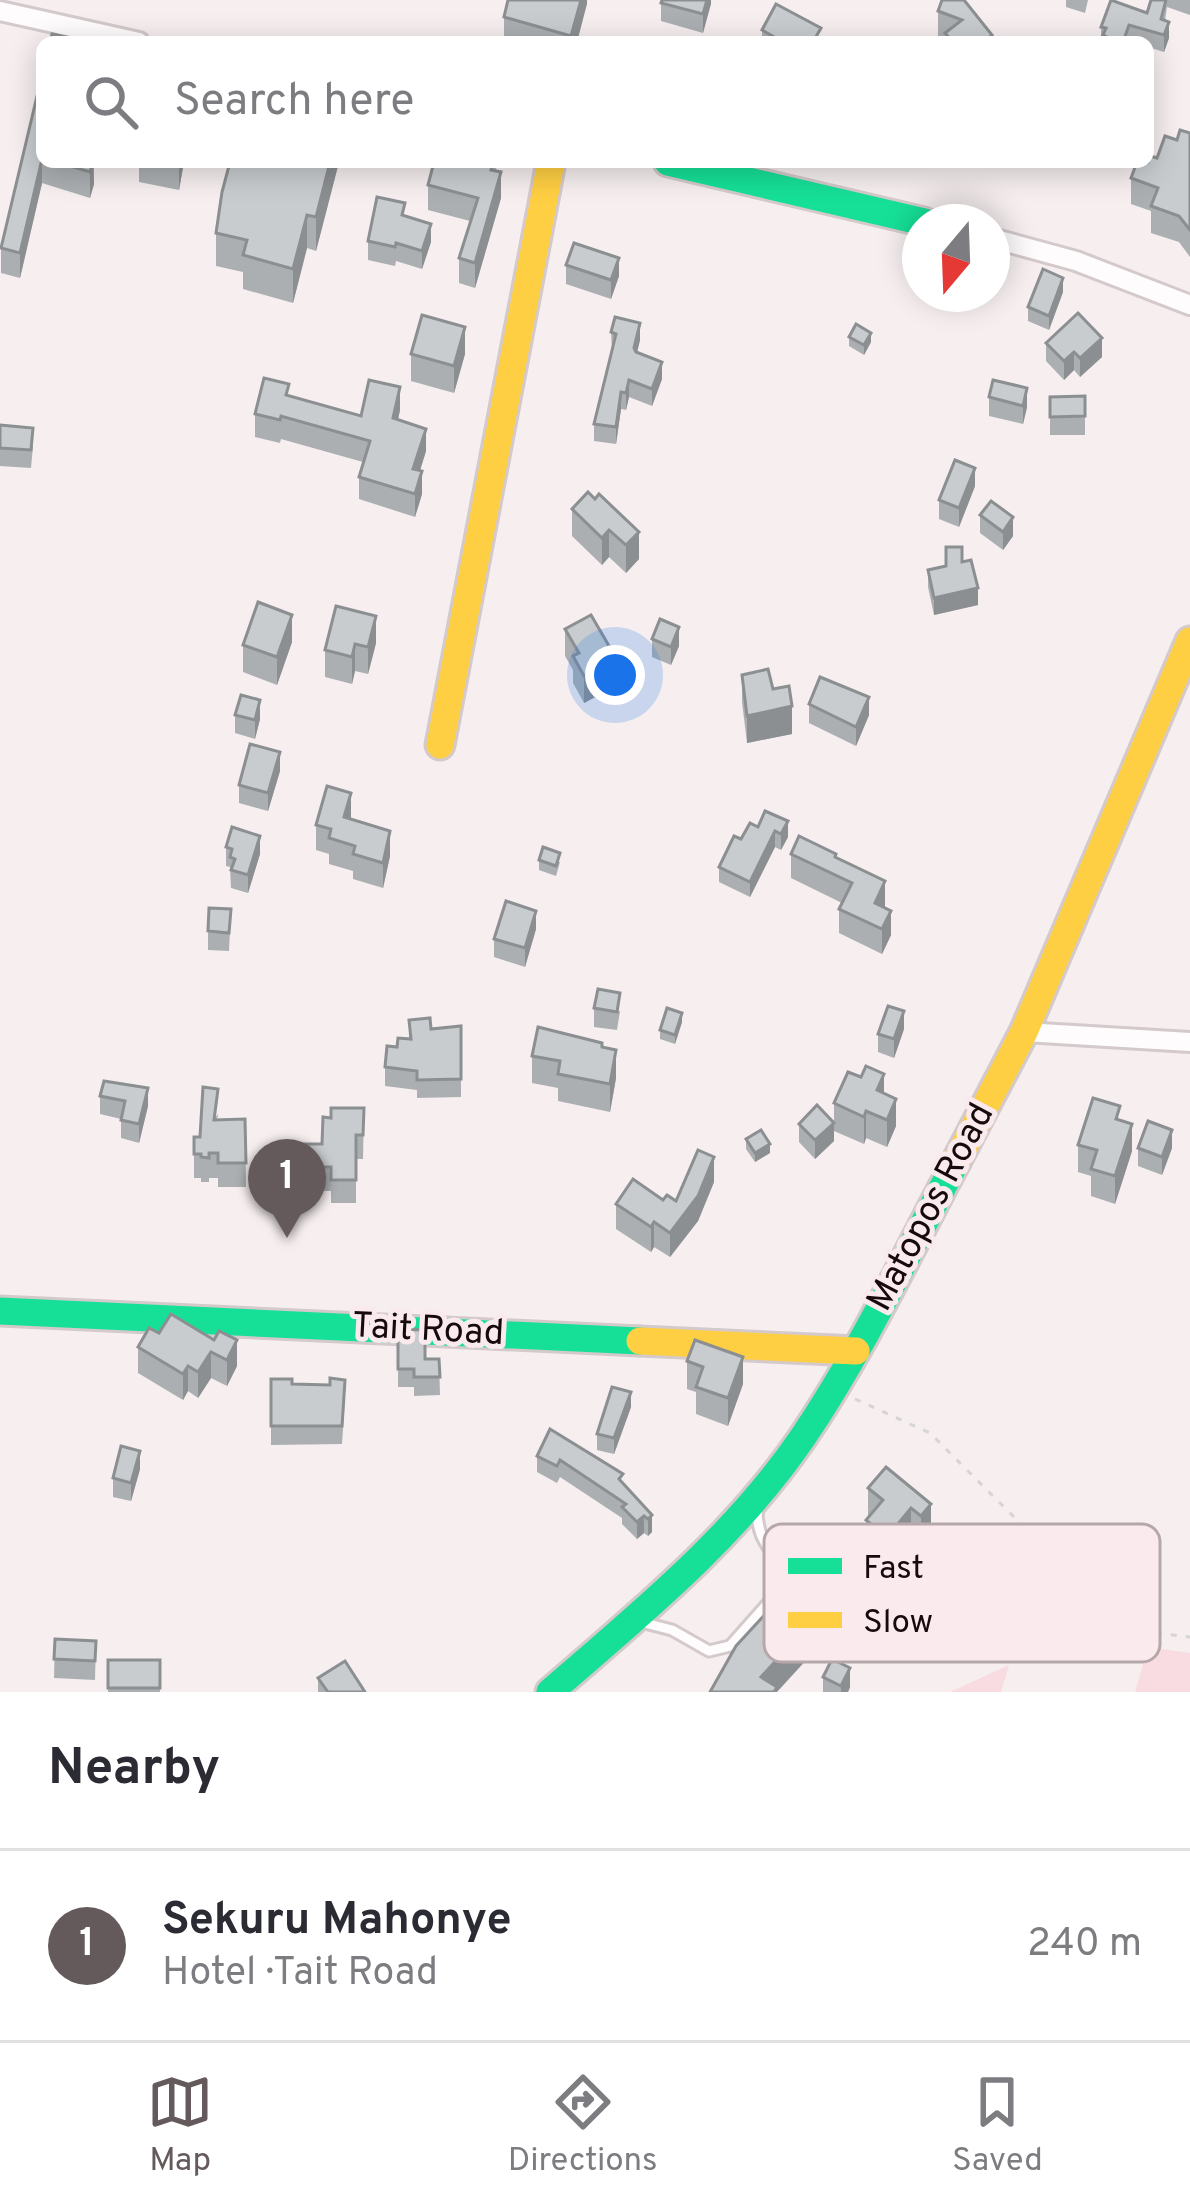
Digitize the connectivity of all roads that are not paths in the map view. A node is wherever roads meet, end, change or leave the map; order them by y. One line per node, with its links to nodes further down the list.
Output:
1 (0, 11): 2 (street)
2 (112, 36)
3 (550, 168): 9 (street)
4 (694, 168): 5 (street)
5 (902, 217)
6 (1010, 243): 7 (street)
7 (1190, 305)
8 (1190, 641): 10 (street, Matopos Road)
9 (440, 745)
10 (1024, 1032): 11 (street); 13 (street, Matopos Road)
11 (1190, 1042)
12 (0, 1311): 13 (street, Tait Road)
13 (856, 1351): 14 (street, Matopos Road)
14 (757, 1495): 15 (lane); 17 (street, Matopos Road)
15 (764, 1543)
16 (764, 1608): 17 (lane)
17 (635, 1621): 18 (street, Matopos Road)
18 (550, 1692)

